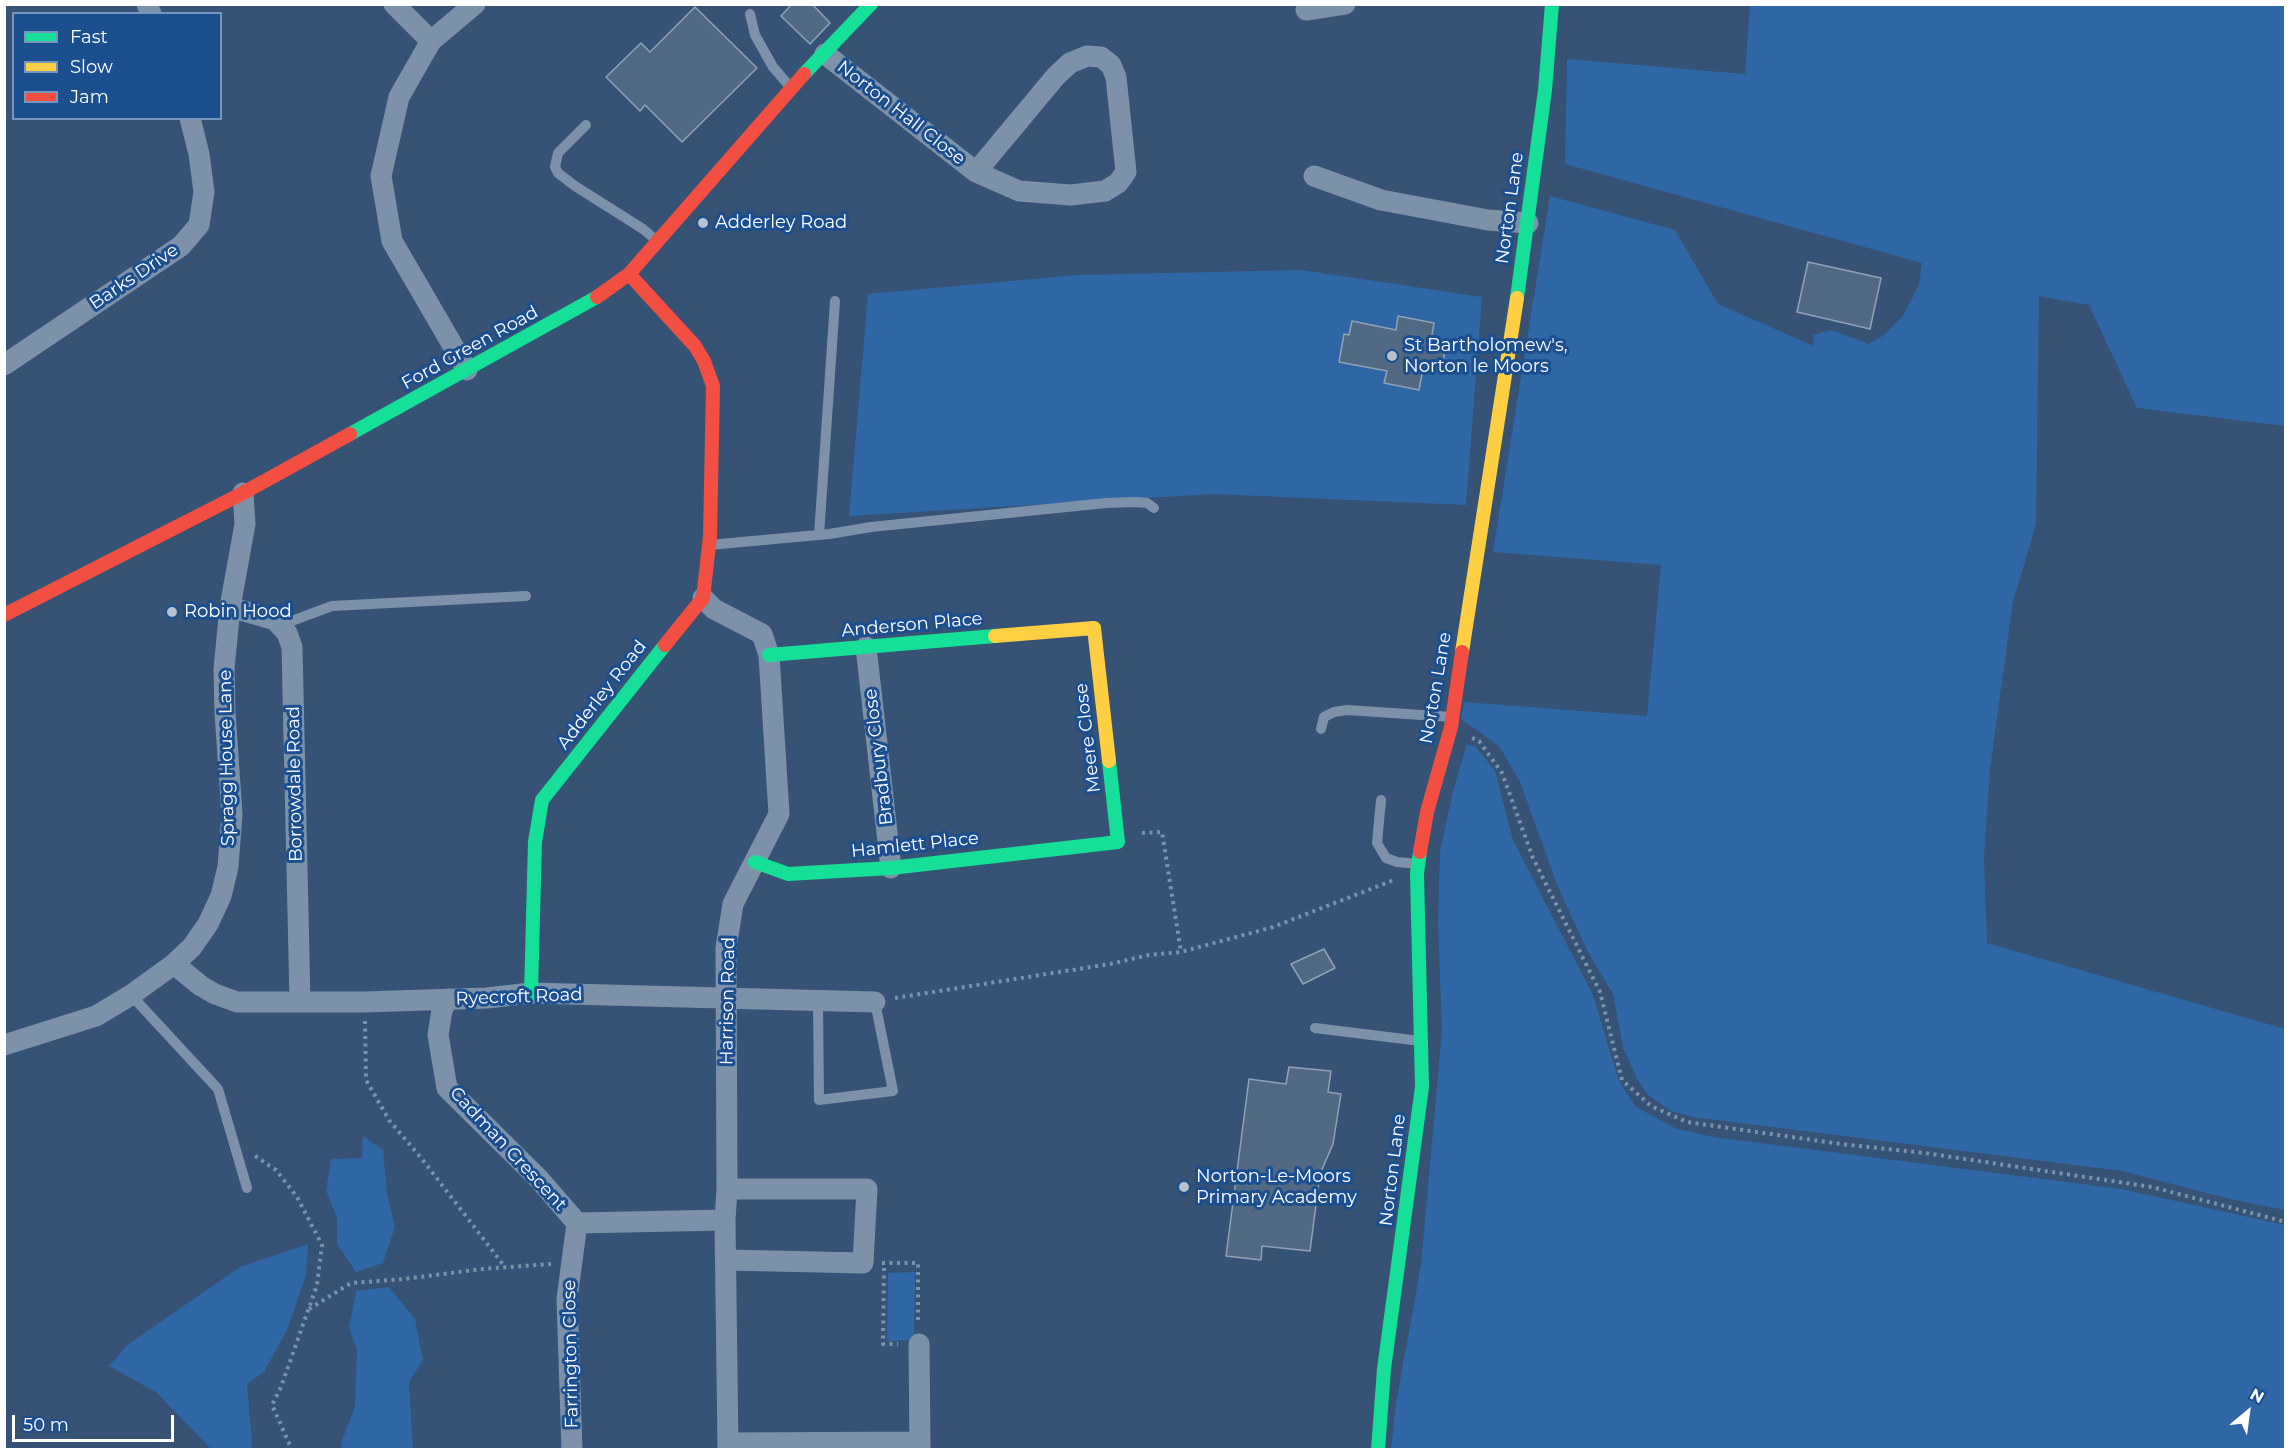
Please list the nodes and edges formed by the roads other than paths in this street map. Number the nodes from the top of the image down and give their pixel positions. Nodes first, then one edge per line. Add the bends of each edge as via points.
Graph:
1 (394, 4) edge
2 (475, 4) edge
3 (871, 4) edge
4 (1345, 4) edge
5 (1552, 4) edge
6 (1306, 10) dead end
7 (750, 14) dead end
8 (431, 41) junction
9 (825, 54) junction
10 (791, 88) junction
11 (190, 120) edge
12 (586, 125) dead end
13 (976, 172) junction
14 (1314, 176) dead end
15 (1528, 223) junction
16 (658, 242) junction
17 (629, 274) junction
18 (835, 301) dead end
19 (4, 364) edge
20 (467, 370) junction
21 (243, 493) junction
22 (1154, 508) dead end
23 (819, 535) junction
24 (709, 545) junction
25 (526, 596) dead end
26 (703, 598) junction
27 (230, 607) junction
28 (4, 615) edge
29 (281, 625) junction
30 (1059, 631) joint
31 (866, 647) junction
32 (769, 655) junction
33 (1451, 722) junction
34 (1321, 729) dead end
35 (1380, 800) dead end
36 (1080, 845) joint
37 (755, 862) junction
38 (891, 867) junction
39 (1418, 868) junction
40 (174, 964) junction
41 (531, 993) junction
42 (131, 995) junction
43 (448, 999) junction
44 (726, 999) junction
45 (300, 1001) junction
46 (818, 1002) junction
47 (875, 1002) joint
48 (1315, 1028) dead end
49 (1420, 1041) junction
50 (4, 1045) edge
51 (247, 1188) dead end
52 (727, 1188) junction
53 (725, 1220) junction
54 (577, 1223) junction
55 (726, 1260) junction
56 (919, 1344) road end
57 (728, 1446) edge
58 (920, 1446) edge
59 (572, 1449) edge
60 (1378, 1449) edge

1 - 8 street
2 - 8 street
3 - 9 street, Ford Green Road
4 - 6 street
5 - 15 street, Norton Lane
7 - 10 lane via 755,35 773,67
8 - 20 street via 399,97 381,176 392,241
9 - 10 street, Ford Green Road
9 - 13 street, Norton Hall Close
10 - 16 street, Ford Green Road
11 - 19 street, Barks Drive via 204,192 199,225 181,246
12 - 16 lane via 558,153 558,173
13 - 13 street, Norton Hall Close via 1070,63 1087,56 1101,57 1111,65 1116,77 1126,172 1118,183 1105,191 1071,195 1019,191
14 - 15 street via 1381,200 1488,220
15 - 33 street, Norton Lane
16 - 17 street, Ford Green Road
17 - 20 street, Ford Green Road via 587,304
17 - 24 street via 695,346 713,386
18 - 23 lane
20 - 21 street, Ford Green Road
21 - 27 street, Spragg House Lane via 245,524
21 - 28 street, Ford Green Road
22 - 23 lane via 1147,503 1106,503
23 - 24 lane
24 - 26 street
25 - 29 lane via 332,606
26 - 32 street, Harrison Road via 714,609 762,634
26 - 41 street, Adderley Road via 542,800 535,842
27 - 29 street via 262,615
27 - 40 street, Spragg House Lane via 224,669 232,814 228,867 208,924
29 - 45 street, Borrowdale Road via 292,647
30 - 31 street, Anderson Place
30 - 36 street, Meere Close via 1094,628 1118,842
31 - 32 street, Anderson Place
31 - 38 street, Bradbury Close
32 - 37 street, Harrison Road via 779,814
33 - 34 lane via 1347,710 1324,717
33 - 39 street, Norton Lane via 1426,812
35 - 39 lane via 1377,843 1386,858
36 - 38 street, Hamlett Place
37 - 38 street, Hamlett Place via 788,874
37 - 44 street, Harrison Road via 733,904 726,948
39 - 49 street, Norton Lane
40 - 42 street, Spragg House Lane
40 - 45 street, Ryecroft Road via 201,986 237,1002
41 - 43 street, Ryecroft Road
41 - 44 street, Ryecroft Road
42 - 50 street, Spragg House Lane via 96,1016
42 - 51 lane via 218,1089
43 - 45 street, Ryecroft Road
43 - 54 street, Cadman Crescent via 438,1035 447,1088 538,1178
44 - 46 street, Ryecroft Road
44 - 52 street, Harrison Road
46 - 47 street, Ryecroft Road
46 - 47 lane via 819,1100 893,1091
48 - 49 lane
49 - 60 street, Norton Lane via 1422,1087 1384,1369
52 - 53 street, Harrison Road
52 - 55 street via 867,1189 863,1263
53 - 54 street, Cadman Crescent
53 - 55 street, Harrison Road
54 - 59 street, Farrington Close via 567,1299
55 - 57 street, Harrison Road
56 - 58 street
57 - 58 street

